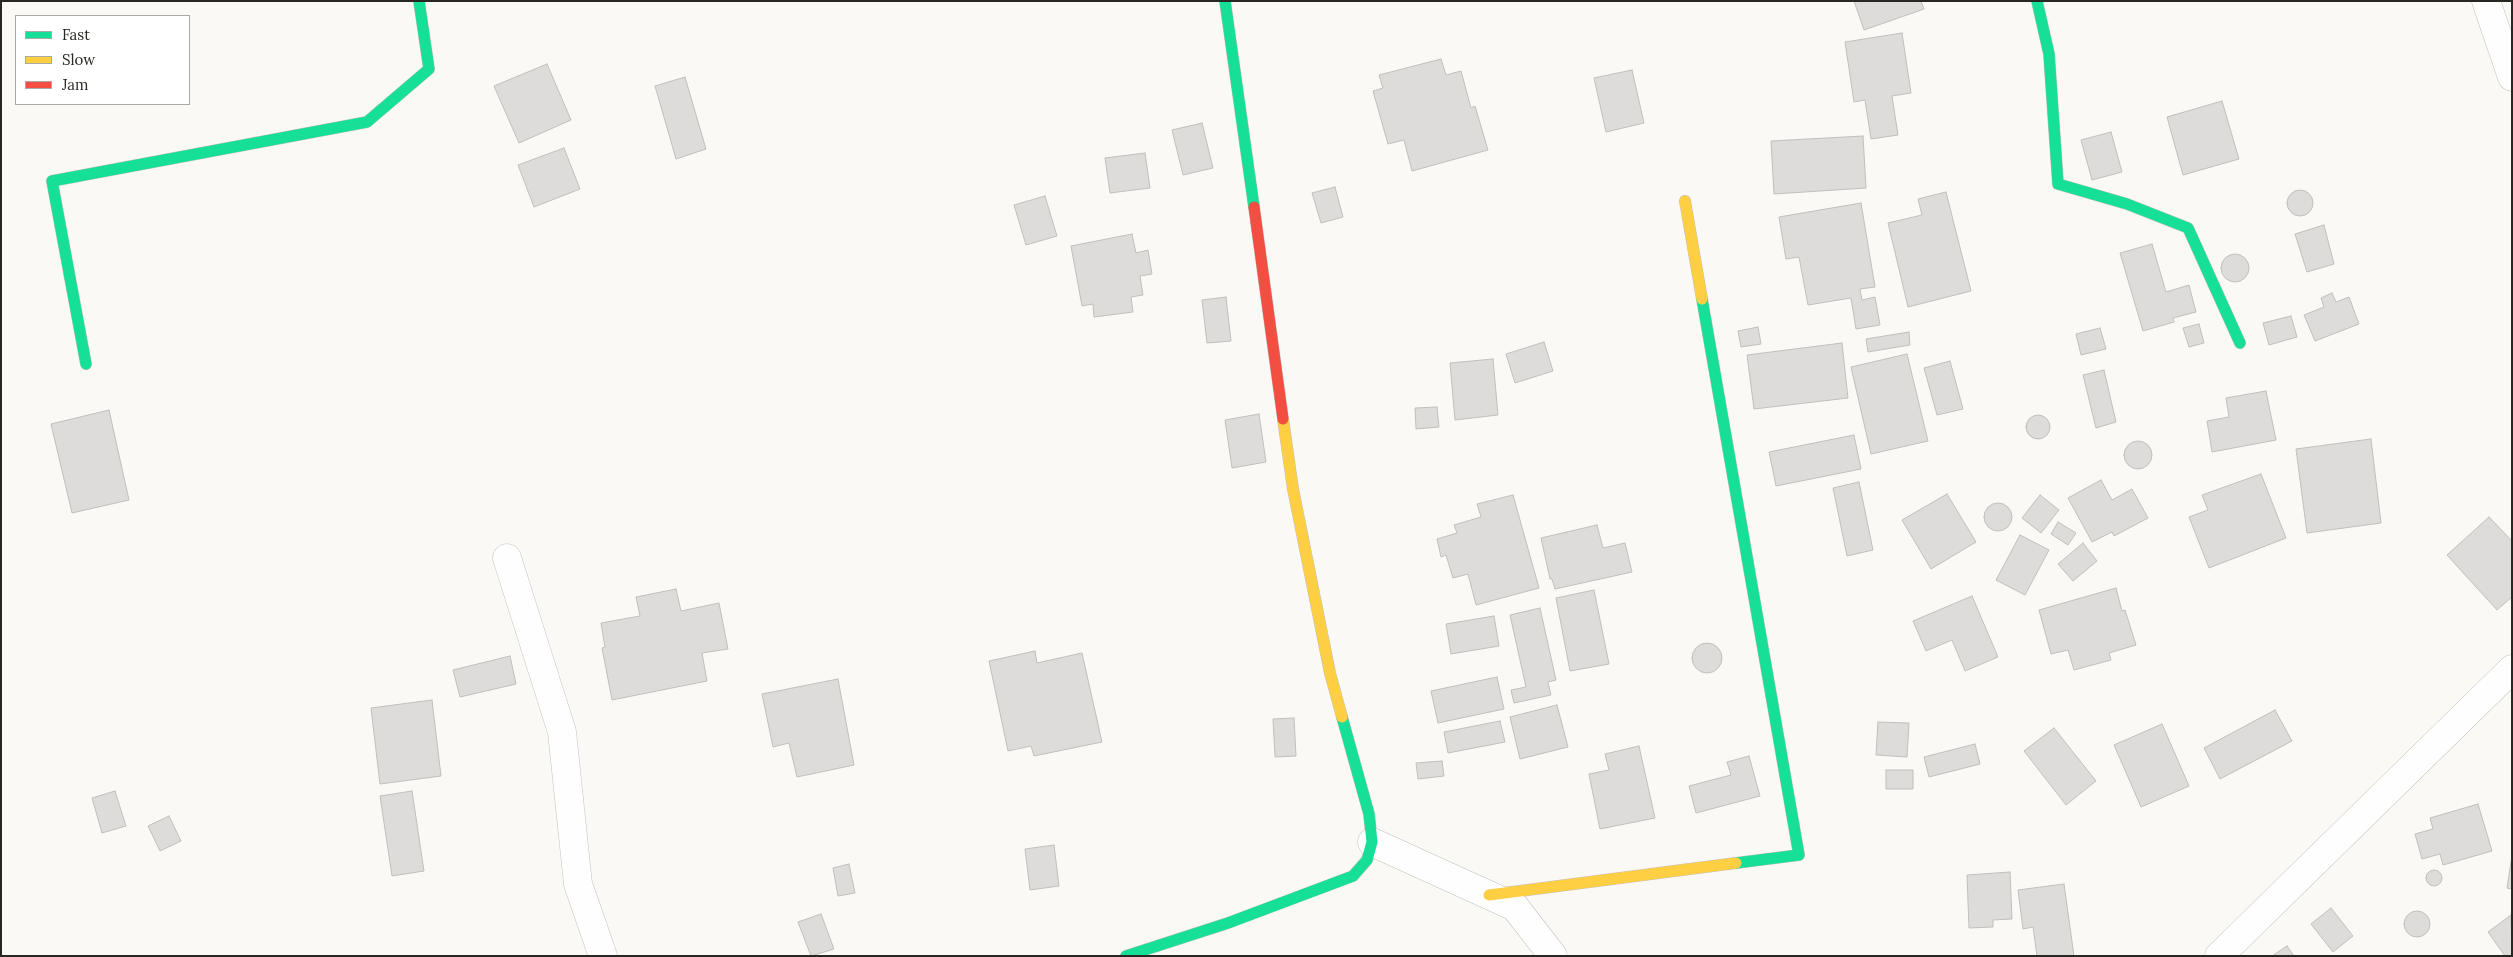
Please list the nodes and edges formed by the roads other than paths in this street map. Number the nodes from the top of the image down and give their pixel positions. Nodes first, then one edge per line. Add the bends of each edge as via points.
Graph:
1 (419, 1) edge
2 (1225, 1) edge
3 (2037, 1) edge
4 (2486, 1) edge
5 (2512, 77) edge
6 (1685, 201) dead end
7 (2240, 343) dead end
8 (86, 364) dead end
9 (507, 558) dead end
10 (2512, 670) edge
11 (1372, 842) junction
12 (1489, 895) junction
13 (603, 956) edge
14 (1126, 956) edge
15 (1553, 956) edge
16 (2219, 956) edge

1 - 8 street via 429,69 367,122 52,181
2 - 11 street via 1293,489 1330,672 1369,814
3 - 7 street via 2049,54 2058,184 2127,204 2188,228
4 - 5 street
6 - 12 street via 1798,856
9 - 13 street via 562,732 578,884
10 - 16 street
11 - 12 street
11 - 14 street via 1368,860 1353,876 1228,923
12 - 15 street via 1516,906

